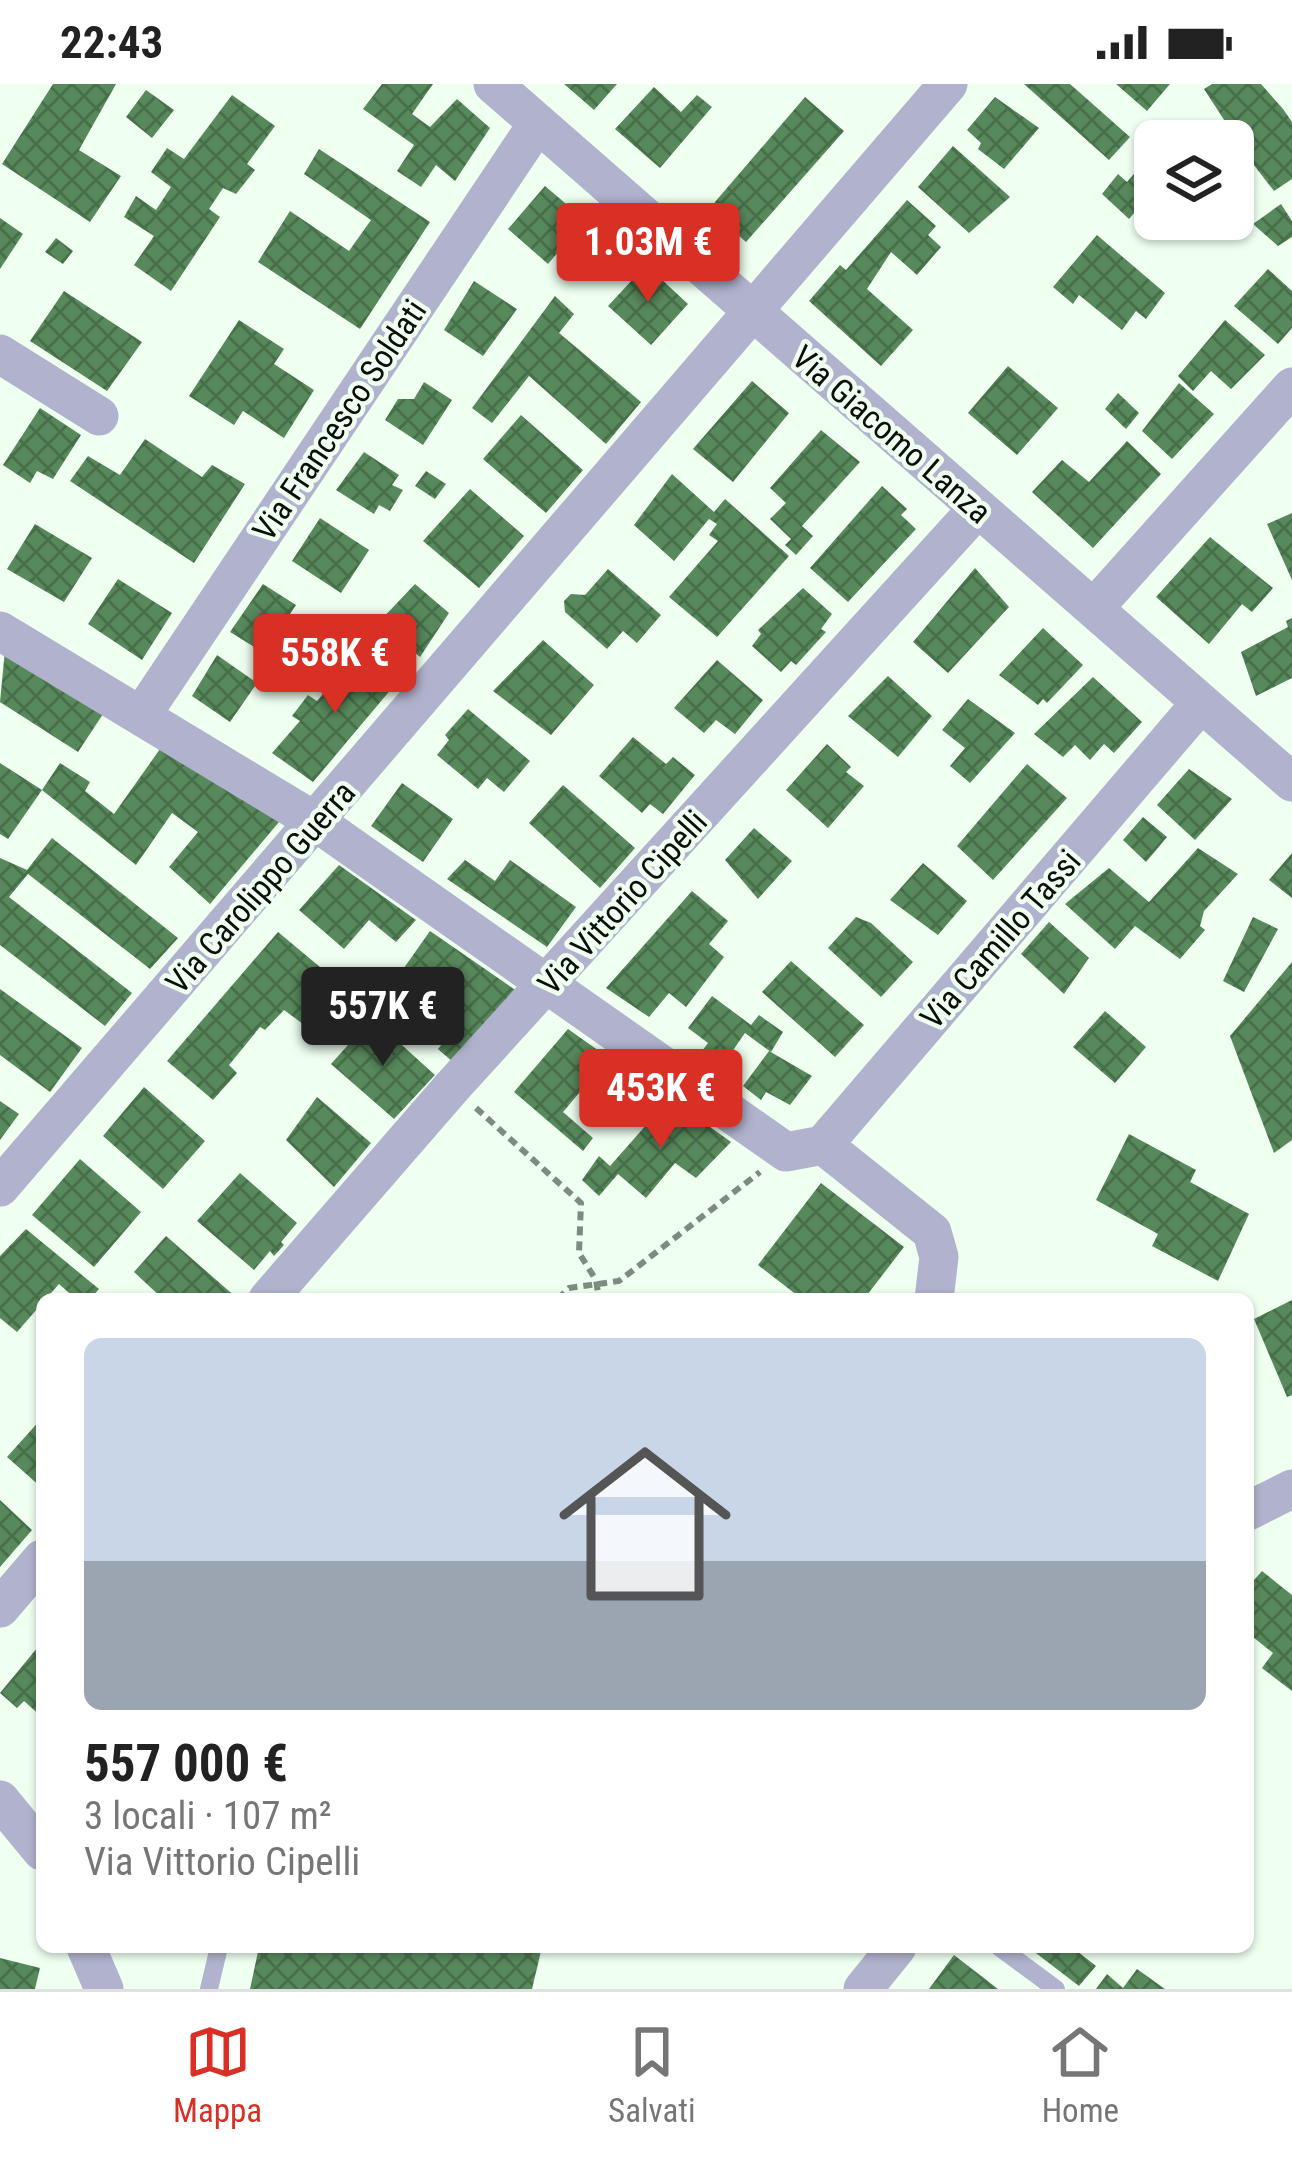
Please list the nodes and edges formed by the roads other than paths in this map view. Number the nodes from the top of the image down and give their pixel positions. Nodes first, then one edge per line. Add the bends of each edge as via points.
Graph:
1 (494, 84) edge
2 (948, 84) edge
3 (538, 123) junction
4 (752, 313) junction
5 (0, 354) edge
6 (1292, 387) edge
7 (99, 416) dead end
8 (978, 508) junction
9 (1094, 608) junction
10 (0, 631) edge
11 (1200, 704) junction
12 (141, 716) junction
13 (1292, 782) edge
14 (316, 822) junction
15 (544, 987) junction
16 (805, 1148) junction
17 (0, 1187) edge
18 (273, 1293) edge
19 (935, 1293) edge
20 (1292, 1490) edge
21 (1254, 1508) edge
22 (36, 1566) edge
23 (0, 1608) edge
24 (0, 1800) edge
25 (36, 1844) edge
26 (89, 1953) edge
27 (218, 1953) edge
28 (892, 1953) edge
29 (1007, 1953) edge
30 (104, 1989) edge
31 (209, 1989) edge
32 (862, 1989) edge
33 (1056, 1989) edge

1 - 3 street, Via Giacomo Lanza
2 - 4 street, Via Carolippo Guerra
3 - 4 street, Via Giacomo Lanza
3 - 12 street, Via Francesco Soldati
4 - 8 street, Via Giacomo Lanza
4 - 14 street, Via Carolippo Guerra
5 - 7 street
6 - 9 street
8 - 9 street, Via Giacomo Lanza
8 - 15 street, Via Vittorio Cipelli
9 - 11 street, Via Giacomo Lanza
10 - 12 street
11 - 13 street, Via Giacomo Lanza
11 - 16 street, Via Camillo Tassi
12 - 14 street
14 - 15 street
14 - 17 street, Via Carolippo Guerra
15 - 16 street
15 - 18 street, Via Vittorio Cipelli
16 - 19 street via 932,1232
20 - 21 street
22 - 23 street
24 - 25 street
26 - 30 street
27 - 31 lane
28 - 32 street
29 - 33 lane

